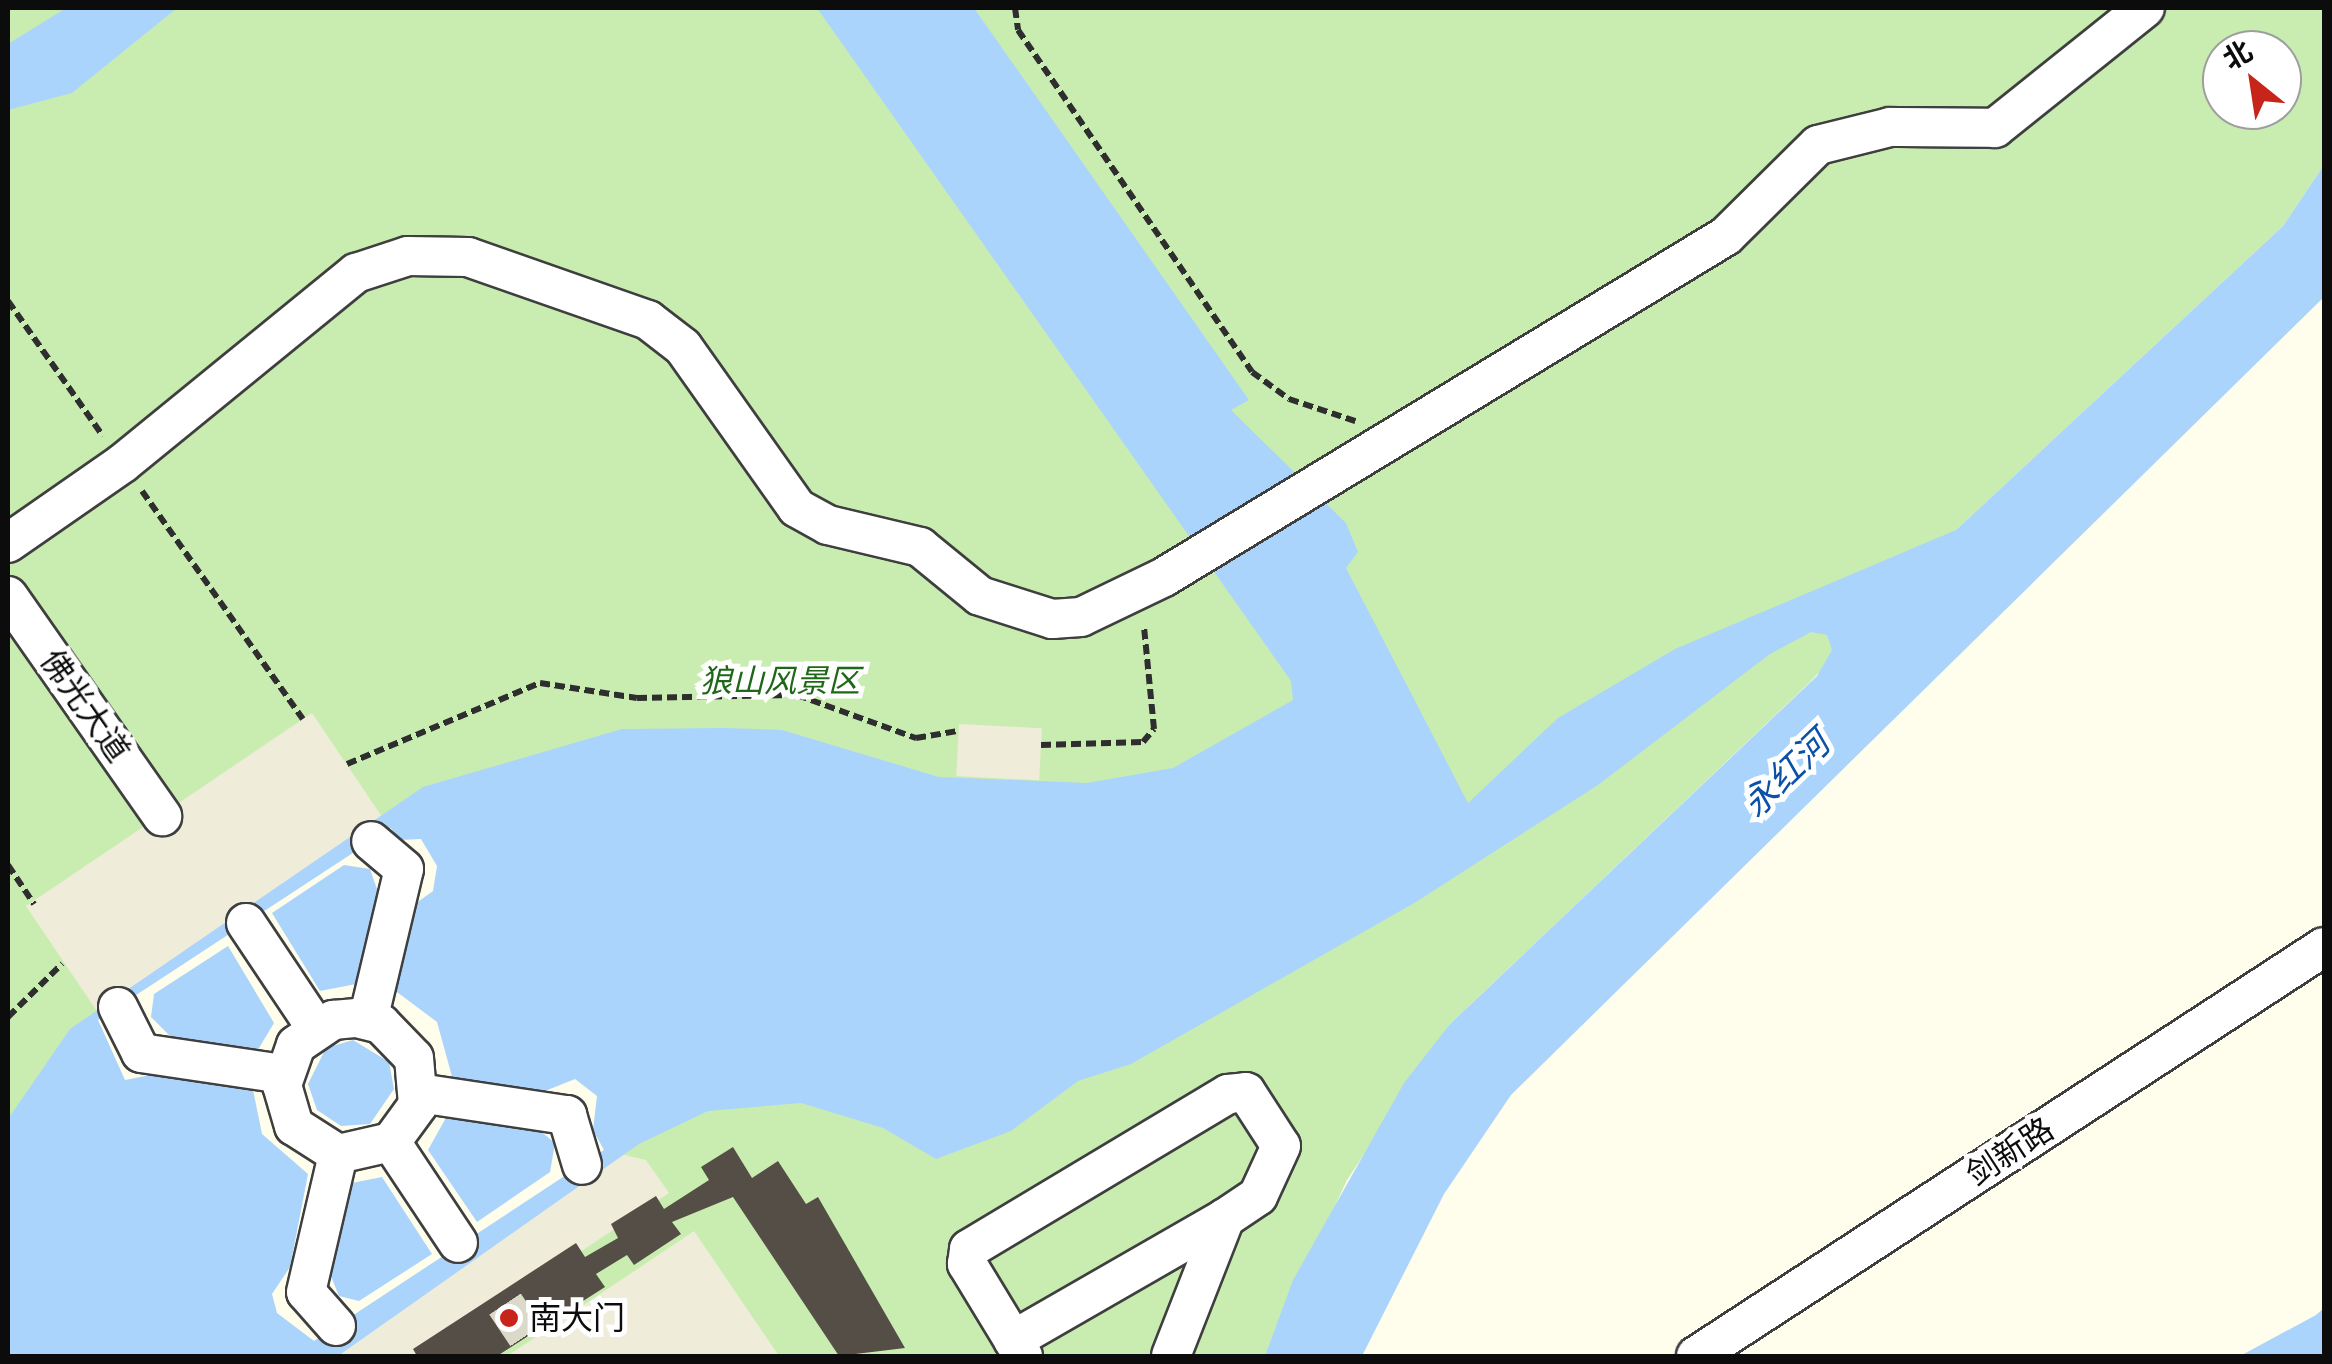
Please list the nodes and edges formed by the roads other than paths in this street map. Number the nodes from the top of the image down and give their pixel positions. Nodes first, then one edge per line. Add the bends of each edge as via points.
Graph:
1 (2145, 8) edge
2 (8, 543) edge
3 (8, 596) edge
4 (162, 816) dead end
5 (371, 841) dead end
6 (246, 923) dead end
7 (2324, 947) edge
8 (118, 1007) dead end
9 (368, 1020) junction
10 (316, 1028) junction
11 (284, 1074) junction
12 (419, 1093) junction
13 (391, 1142) junction
14 (338, 1154) junction
15 (582, 1164) dead end
16 (1224, 1218) junction
17 (458, 1244) dead end
18 (336, 1326) dead end
19 (1018, 1348) edge
20 (1171, 1356) edge
21 (1696, 1356) edge

1 - 2 street via 1994,128 1890,127 1818,145 1726,236 1338,464 1106,610 1052,619 980,596 896,536 828,525 796,508 683,347 648,320 468,258 408,256 356,273 123,464
3 - 4 street, 佛光大道
5 - 9 street via 404,869
6 - 10 street
7 - 21 street, 剑新路
8 - 11 street via 140,1053
9 - 10 street
9 - 12 street via 414,1058
10 - 11 street
11 - 14 street via 294,1126
12 - 13 street
12 - 15 street via 567,1115
13 - 14 street
13 - 17 street
14 - 18 street via 306,1292
16 - 19 street
16 - 19 street via 1258,1196 1282,1146 1246,1092 1228,1094 969,1249 967,1264
16 - 20 street

